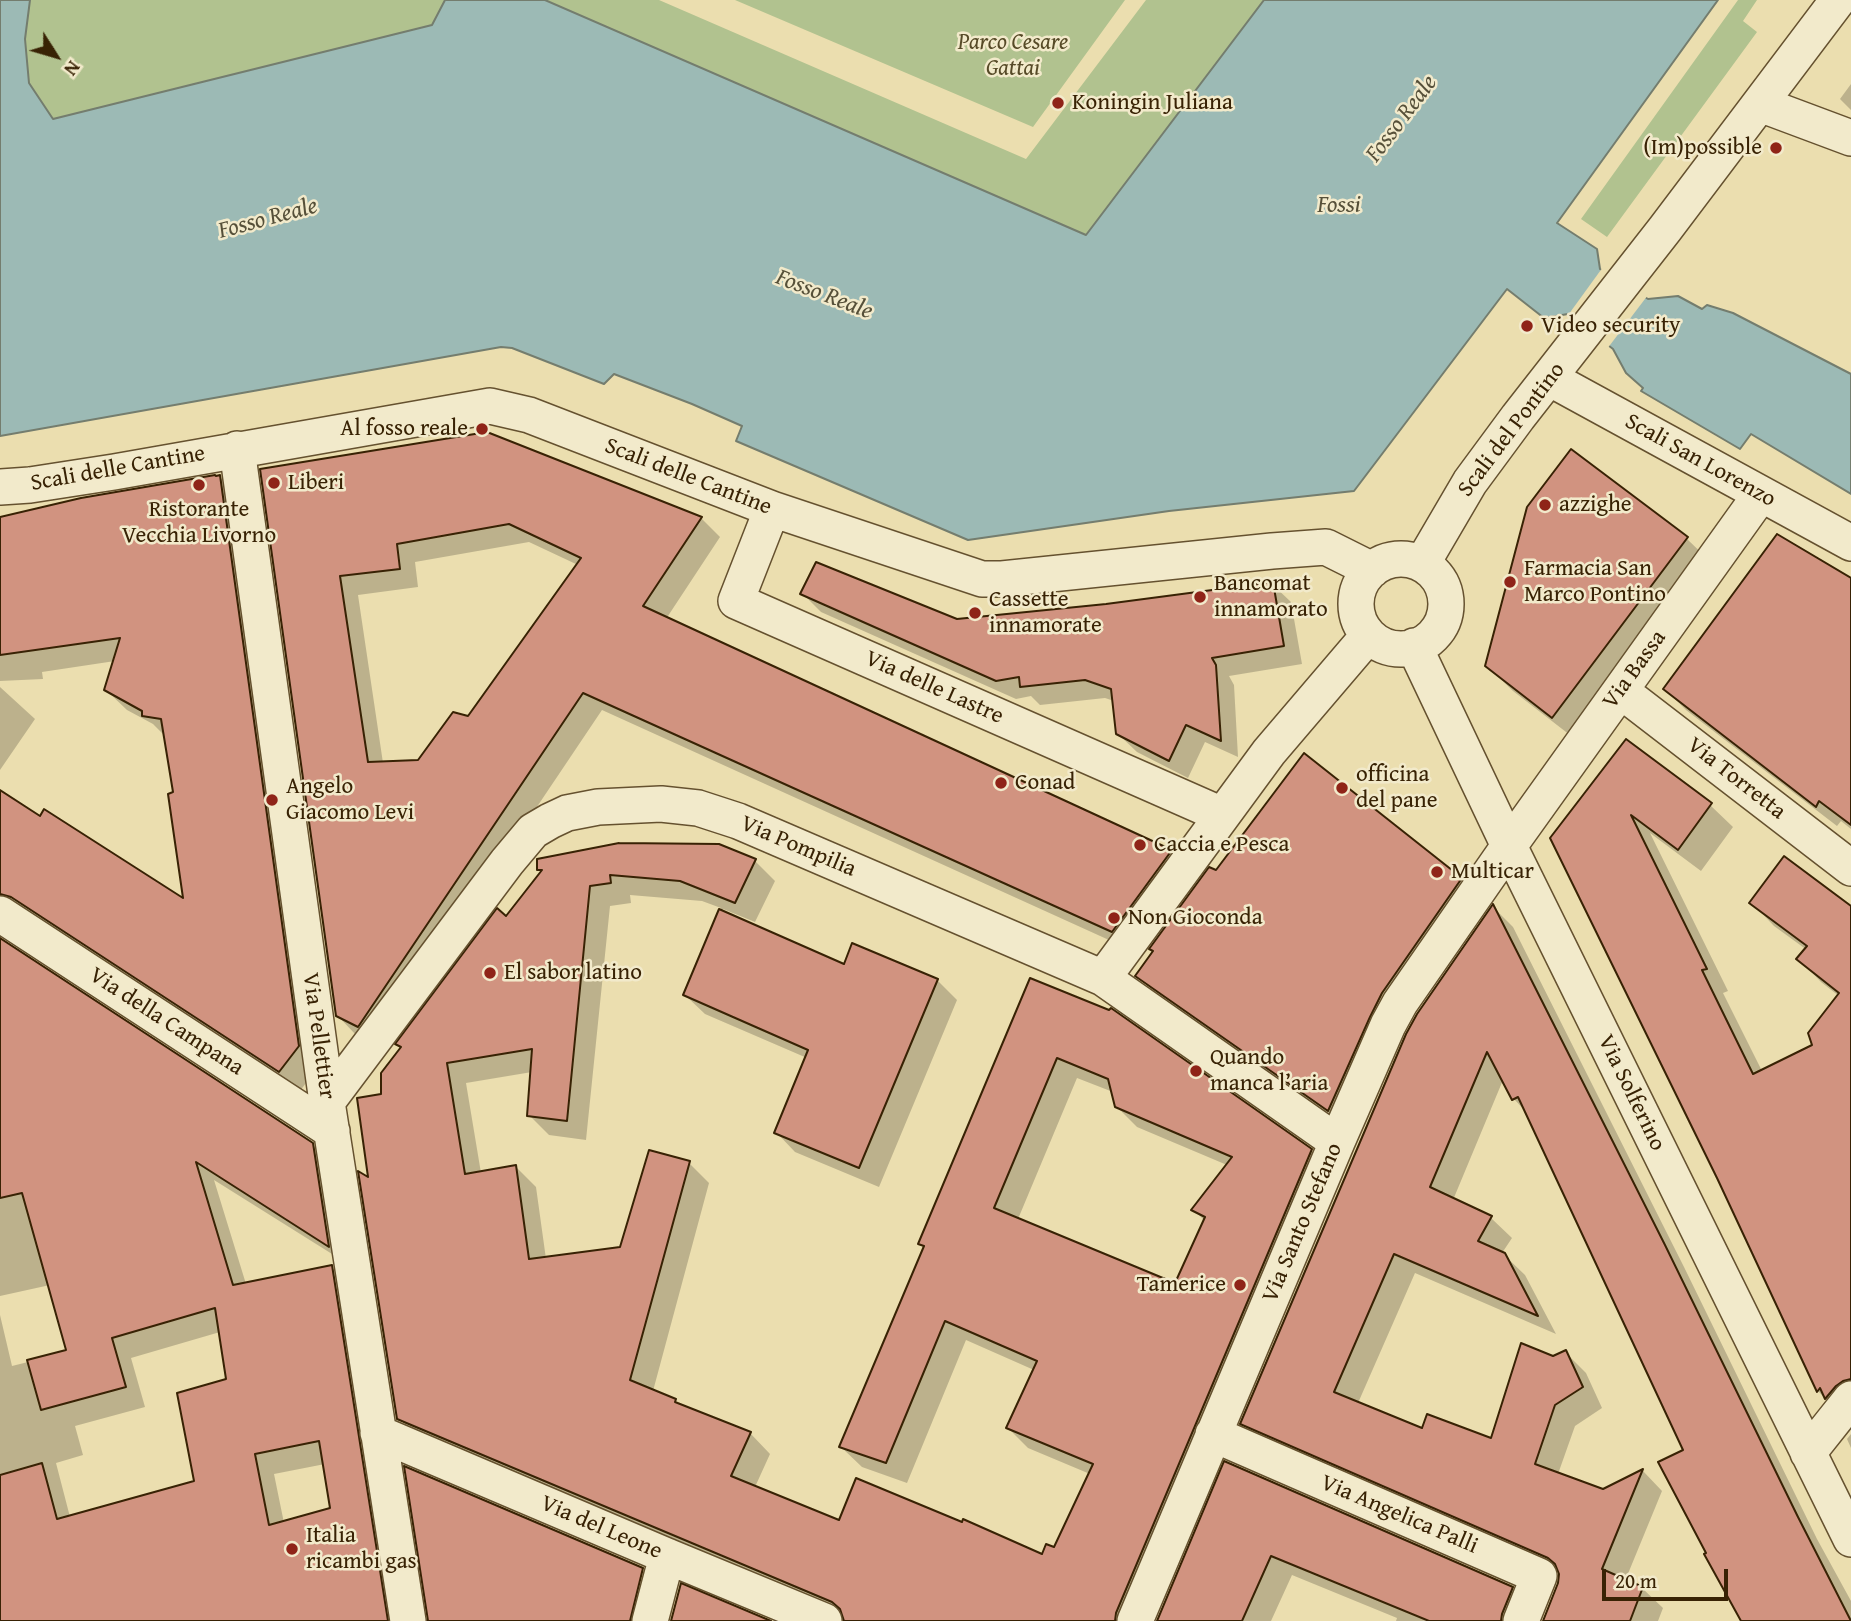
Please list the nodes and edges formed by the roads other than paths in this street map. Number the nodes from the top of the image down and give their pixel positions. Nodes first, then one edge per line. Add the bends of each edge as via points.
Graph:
1 (1838, 0) edge
2 (1760, 104) junction
3 (1851, 138) edge
4 (1549, 378) junction
5 (237, 449) junction
6 (0, 487) edge
7 (1761, 494) junction
8 (772, 509) junction
9 (1851, 543) edge
10 (1422, 564) junction
11 (1372, 570) junction
12 (1368, 636) junction
13 (1414, 646) junction
14 (1621, 691) junction
15 (1223, 815) junction
16 (1509, 846) junction
17 (1851, 868) edge
18 (0, 914) edge
19 (1103, 978) junction
20 (330, 1117) junction
21 (1337, 1142) junction
22 (1851, 1399) edge
23 (378, 1433) junction
24 (1213, 1434) junction
25 (1808, 1453) junction
26 (1851, 1539) edge
27 (667, 1556) junction
28 (408, 1621) edge
29 (650, 1621) edge
30 (824, 1621) edge
31 (1135, 1621) edge
32 (1521, 1621) edge

1 - 2 street, Scali del Pontino
2 - 3 street
2 - 4 street, Scali del Pontino
4 - 7 street, Scali San Lorenzo
4 - 10 street, Scali del Pontino via 1470,482
5 - 6 street, Scali delle Cantine
5 - 8 street, Scali delle Cantine via 490,406 529,415
5 - 20 street, Via Pellettier
7 - 9 street, Scali San Lorenzo
7 - 14 street, Via Bassa
8 - 11 street, Scali delle Cantine via 982,579 1326,547
8 - 15 street, Via delle Lastre via 736,601
10 - 11 street via 1395,559
10 - 13 street via 1442,584 1446,607 1438,628
11 - 12 street via 1358,589 1355,612
12 - 13 street via 1391,647
12 - 15 street via 1269,752
13 - 16 street, Via Solferino
14 - 16 street, Via Bassa
14 - 17 street, Via Torretta
15 - 19 street
16 - 21 street, Via Santo Stefano via 1400,1003
16 - 25 street, Via Solferino
18 - 20 street, Via della Campana
19 - 20 street, Via Pompilia via 737,821 698,808 661,804 598,807 550,821 521,844
19 - 21 street, Via Pompilia
20 - 23 street, Via Pellettier
21 - 24 street, Via Santo Stefano
22 - 25 street
23 - 27 street, Via del Leone
23 - 28 street, Via Pellettier
24 - 31 street, Via Santo Stefano
24 - 32 street, Via Angelica Palli via 1539,1576
25 - 26 street, Via Solferino
27 - 29 street
27 - 30 street, Via del Leone

